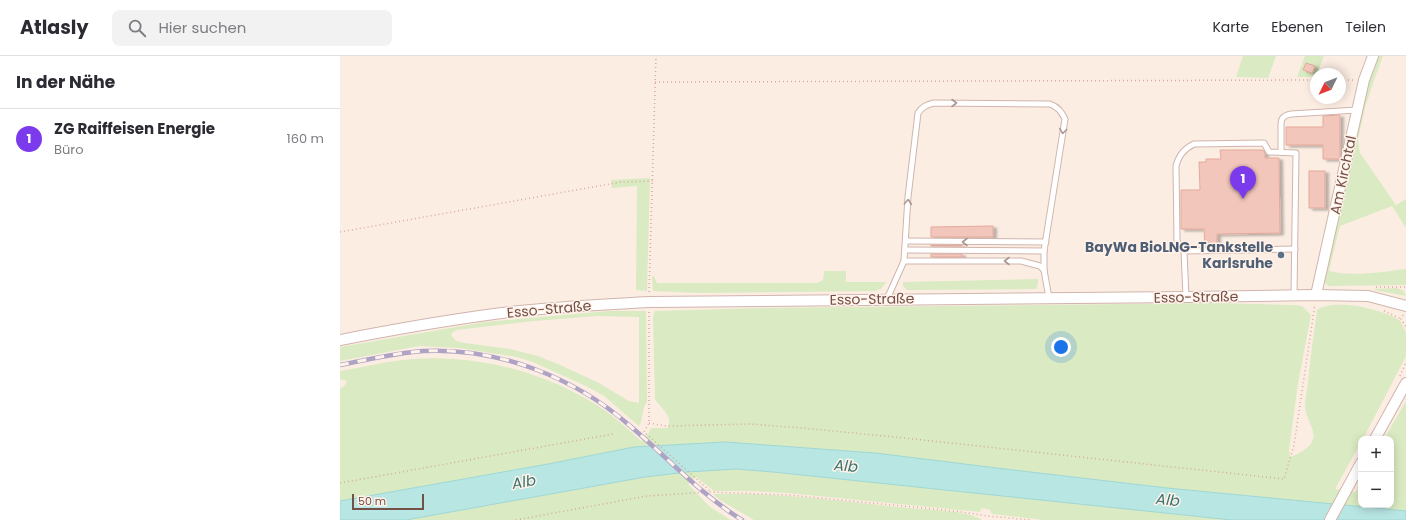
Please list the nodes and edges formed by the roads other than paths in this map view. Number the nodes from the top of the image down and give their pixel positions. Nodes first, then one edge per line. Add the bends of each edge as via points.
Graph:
1 (1374, 56) edge
2 (1357, 110) junction
3 (1281, 152) junction
4 (906, 241) junction
5 (1046, 242) junction
6 (1295, 249) junction
7 (906, 250) junction
8 (1044, 251) junction
9 (1184, 251) junction
10 (904, 261) junction
11 (1044, 270) junction
12 (1294, 295) junction
13 (1316, 295) junction
14 (1186, 297) junction
15 (1049, 298) junction
16 (887, 299) junction
17 (1405, 309) edge
18 (340, 340) edge
19 (1406, 383) edge
20 (1377, 436) edge
21 (1358, 468) edge
22 (1330, 520) edge

1 - 2 street, Am Kirchtal via 1364,80
2 - 3 lane via 1284,116 1281,120
2 - 13 street, Am Kirchtal
3 - 6 lane via 1296,153
3 - 9 lane via 1269,152 1264,143 1194,144 1178,156 1177,241
5 -> 4 lane
4 -> 5 lane via 908,197 918,113 927,104 934,103 1050,104 1061,111 1065,119
4 - 7 lane
5 - 8 lane
6 - 9 lane
6 - 12 lane
7 - 8 lane
7 - 10 lane
8 - 11 lane
9 - 14 lane
11 -> 10 lane via 1040,266 1020,261
10 - 16 lane
11 - 15 lane
12 - 13 street, Esso-Straße
12 - 14 street, Esso-Straße
13 - 17 street, Esso-Straße via 1368,296
14 - 15 street, Esso-Straße
15 - 16 street, Esso-Straße
16 - 18 street, Esso-Straße via 649,302 570,306 442,321
19 - 20 street
21 - 22 street

